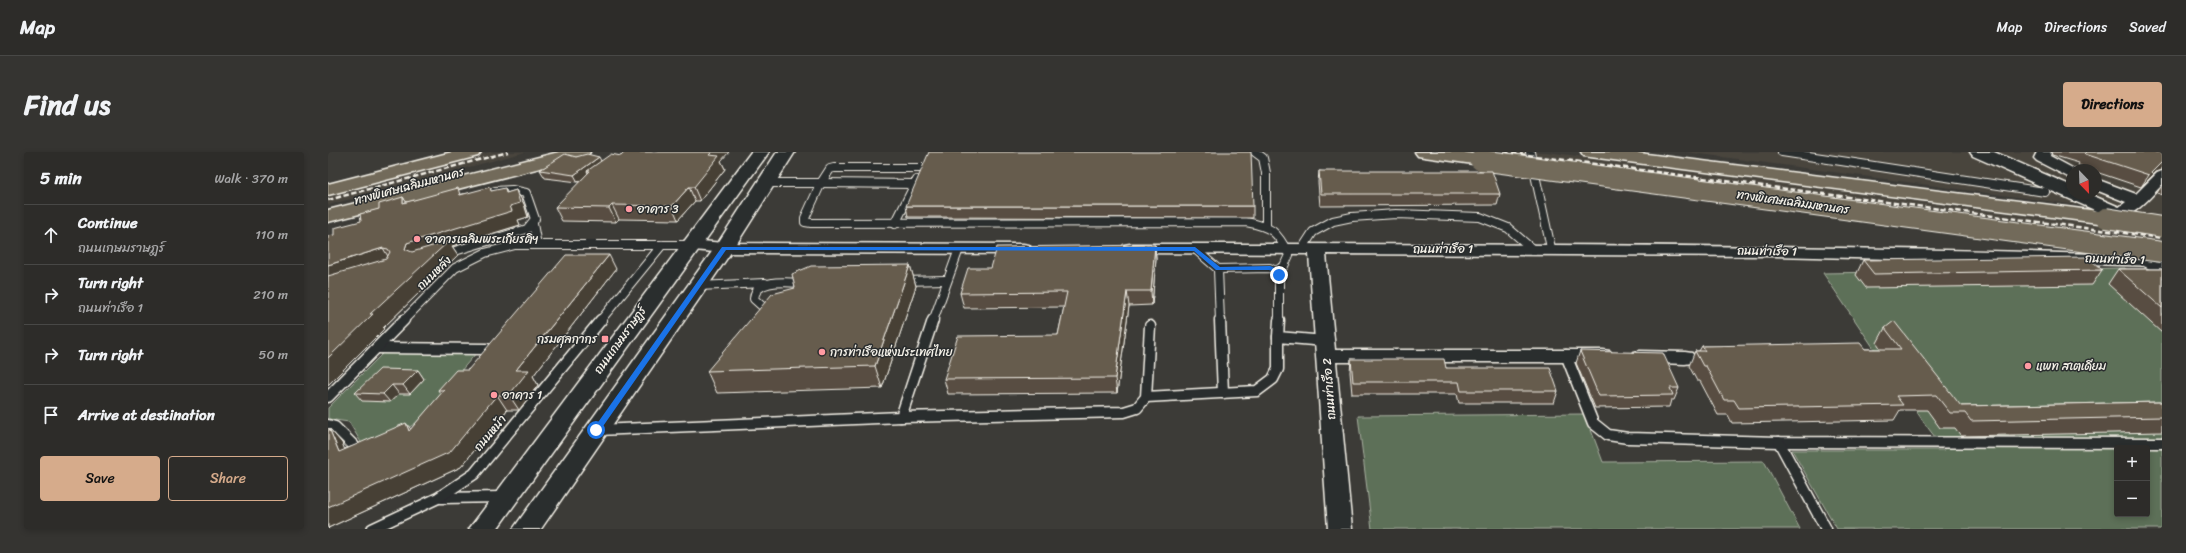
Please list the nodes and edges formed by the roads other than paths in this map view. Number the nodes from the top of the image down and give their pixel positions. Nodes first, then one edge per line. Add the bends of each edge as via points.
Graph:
1 (427, 152) edge
2 (472, 152) edge
3 (536, 152) edge
4 (581, 152) edge
5 (760, 152) edge
6 (786, 152) edge
7 (1254, 152) edge
8 (1424, 152) edge
9 (1530, 152) edge
10 (1782, 152) edge
11 (1979, 152) edge
12 (2044, 152) edge
13 (1597, 153) edge
14 (928, 159) edge
15 (923, 168) junction
16 (2066, 171) edge
17 (2162, 176) edge
18 (328, 178) edge
19 (766, 183) junction
20 (822, 183) junction
21 (915, 184) junction
22 (2102, 186) edge
23 (328, 190) edge
24 (485, 191) edge
25 (2066, 191) edge
26 (2045, 192) dead end
27 (2086, 200) edge
28 (2138, 201) junction
29 (333, 212) edge
30 (2118, 214) junction
31 (533, 224) junction
32 (895, 224) junction
33 (1266, 226) junction
34 (2162, 226) edge
35 (2162, 233) edge
36 (537, 244) junction
37 (578, 245) junction
38 (662, 245) junction
39 (690, 245) junction
40 (724, 248) junction
41 (1530, 248) junction
42 (1551, 248) junction
43 (462, 249) junction
44 (959, 249) junction
45 (1037, 249) edge
46 (1116, 249) edge
47 (1195, 249) junction
48 (1301, 249) junction
49 (2162, 252) edge
50 (434, 257) edge
51 (568, 257) edge
52 (2141, 260) junction
53 (2162, 261) edge
54 (464, 262) junction
55 (1218, 269) junction
56 (1276, 271) junction
57 (2162, 271) edge
58 (946, 280) junction
59 (890, 281) edge
60 (818, 282) edge
61 (772, 283) junction
62 (698, 286) junction
63 (772, 310) edge
64 (1150, 326) dead end
65 (1278, 337) junction
66 (377, 348) junction
67 (1325, 349) junction
68 (1566, 355) junction
69 (1685, 358) dead end
70 (477, 360) edge
71 (1222, 393) junction
72 (328, 397) edge
73 (1146, 397) junction
74 (901, 417) junction
75 (328, 425) edge
76 (596, 430) junction
77 (1779, 442) junction
78 (2162, 443) edge
79 (375, 446) edge
80 (505, 497) junction
81 (439, 498) junction
82 (372, 529) edge
83 (482, 529) edge
84 (526, 529) edge
85 (1340, 529) edge
86 (1826, 529) edge

1 - 18 highway
2 - 23 highway, ทางพิเศษเฉลิมมหานคร
3 - 29 highway, ทางพิเศษเฉลิมมหานคร
4 - 29 highway
5 - 39 street, ถนนเกษมราษฎร์
6 - 19 street
7 - 33 lane via 1263,158 1266,173
8 - 49 highway, ทางพิเศษเฉลิมมหานคร, bridge
9 - 42 lane
10 - 26 lane
11 - 25 street
12 - 16 street via 2042,158
13 - 34 highway, ทางพิเศษเฉลิมมหานคร, bridge
14 - 15 lane
15 - 20 lane via 834,168 830,169
15 - 21 lane
17 - 28 street
19 - 20 lane
19 - 40 street
20 - 21 lane
20 - 32 lane via 805,222
21 - 32 lane
22 - 28 street
24 - 31 lane via 512,190 526,193 535,219
27 - 30 street
28 - 30 street
30 - 35 street
31 - 36 lane
31 - 43 lane via 517,233
32 - 33 lane via 1246,222
33 - 48 lane
36 - 37 lane, ถนนหลัง
36 - 54 lane, ถนนหลัง via 515,245
37 - 38 lane, ถนนหลัง
37 - 51 lane
38 - 39 lane, ถนนหลัง
38 - 81 lane, ถนนหน้า via 474,474
39 - 40 street
39 - 80 street, ถนนเกษมราษฎร์
40 - 44 street
40 - 62 street
41 - 42 street, ถนนท่าเรือ 1
41 - 48 street, ถนนท่าเรือ 1
41 - 48 lane via 1512,229 1480,217 1375,215 1339,219 1319,227 1309,236
42 - 52 street, ถนนท่าเรือ 1
43 - 50 lane
43 - 54 lane
44 - 45 street
44 - 58 lane
46 - 47 street, ถนนท่าเรือ 1
47 - 48 street, ถนนท่าเรือ 1
47 - 55 lane
48 - 56 lane via 1289,255 1284,266
48 - 67 street, ถนนท่าเรือ 2
52 - 53 street, ถนนท่าเรือ 1
52 - 57 lane
54 - 66 lane, ถนนหลัง via 455,268
55 - 56 lane via 1270,268
55 - 71 lane
56 - 65 lane via 1279,275
58 - 59 lane
58 - 74 lane
60 - 61 lane via 800,286
61 - 62 lane
61 - 63 lane via 757,289 753,296 764,308
62 - 76 street
64 - 73 lane
65 - 67 lane
65 - 71 lane via 1278,369 1273,379 1257,391
66 - 70 lane via 489,346
66 - 72 lane, ถนนหลัง
67 - 68 street
67 - 85 street, ถนนท่าเรือ 2
68 - 69 street
68 - 77 lane via 1593,423 1608,435 1628,438
71 - 73 lane
73 - 74 lane via 1143,404 1134,411 1114,414
74 - 76 lane
75 - 79 lane via 341,432 358,450
76 - 84 street
77 - 78 lane
77 - 86 lane
80 - 81 lane
80 - 83 street, ถนนเกษมราษฎร์
81 - 82 lane, ถนนหน้า

